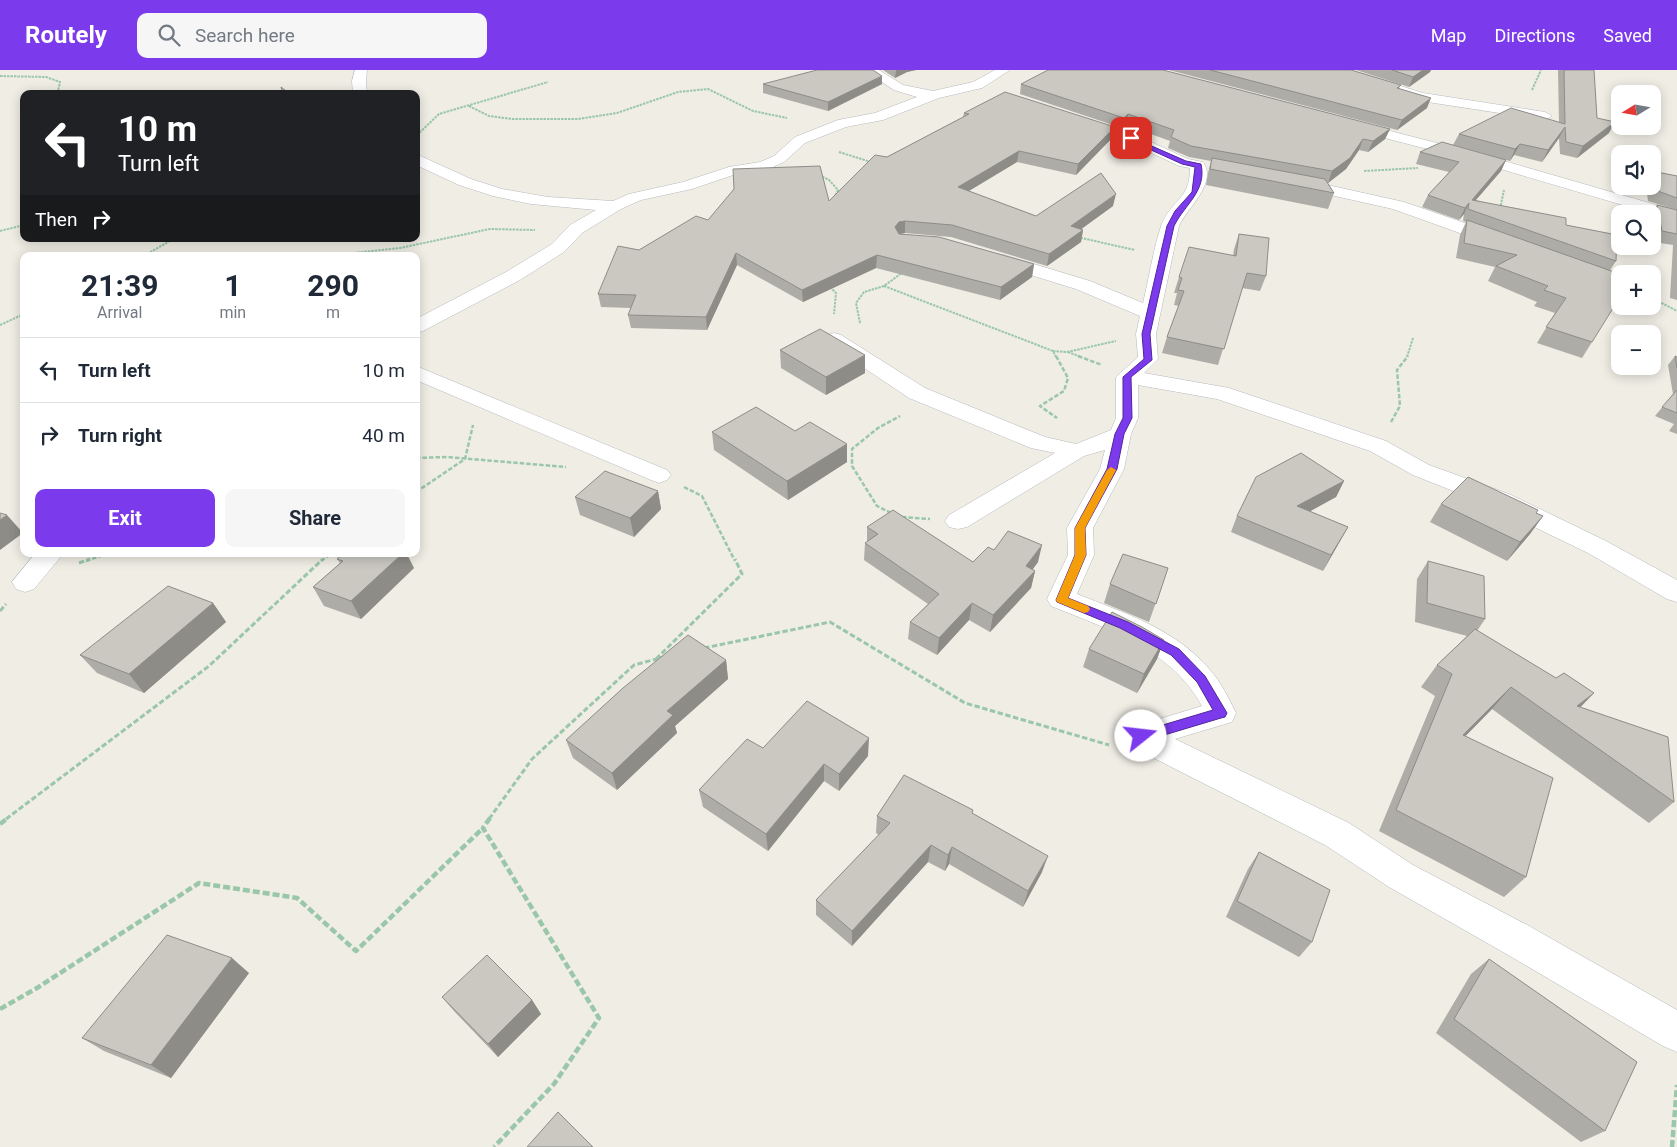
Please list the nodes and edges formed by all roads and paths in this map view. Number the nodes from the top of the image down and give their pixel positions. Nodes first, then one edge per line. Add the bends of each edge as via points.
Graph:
1 (361, 70) edge
2 (870, 70) edge
3 (1004, 70) edge
4 (1336, 70) edge
5 (0, 76) edge
6 (548, 82) dead end
7 (978, 85) junction
8 (58, 90) edge
9 (360, 90) edge
10 (991, 92) dead end
11 (935, 95) junction
12 (469, 106) junction
13 (1060, 114) edge
14 (1546, 116) edge
15 (1333, 120) edge
16 (843, 122) junction
17 (420, 131) edge
18 (800, 140) junction
19 (779, 159) junction
20 (420, 161) edge
21 (877, 163) edge
22 (1198, 166) junction
23 (1217, 169) edge
24 (1540, 176) junction
25 (1283, 180) edge
26 (834, 198) edge
27 (615, 206) junction
28 (1677, 216) edge
29 (20, 226) edge
30 (576, 229) junction
31 (0, 230) edge
32 (1073, 236) edge
33 (1495, 239) junction
34 (168, 242) edge
35 (1513, 246) edge
36 (151, 252) edge
37 (363, 252) edge
38 (981, 254) edge
39 (1165, 256) junction
40 (906, 270) edge
41 (884, 286) junction
42 (829, 287) edge
43 (1661, 302) edge
44 (1677, 310) edge
45 (1150, 313) junction
46 (20, 316) edge
47 (0, 325) edge
48 (420, 325) edge
49 (1146, 334) junction
50 (832, 338) joint
51 (1414, 338) dead end
52 (1053, 351) junction
53 (1068, 352) junction
54 (861, 356) junction
55 (420, 374) edge
56 (1127, 377) junction
57 (918, 393) junction
58 (478, 398) junction
59 (1098, 443) junction
60 (1378, 446) junction
61 (420, 458) edge
62 (465, 459) junction
63 (572, 468) dead end
64 (659, 475) joint
65 (420, 489) edge
66 (892, 514) edge
67 (900, 517) edge
68 (958, 521) joint
69 (47, 557) edge
70 (326, 557) edge
71 (25, 582) dead end
72 (1677, 592) edge
73 (702, 648) edge
74 (674, 655) edge
75 (655, 660) junction
76 (1141, 736) junction
77 (0, 824) edge
78 (483, 828) junction
79 (0, 1009) edge
80 (1677, 1032) edge
81 (1677, 1085) edge
82 (494, 1147) edge
83 (1672, 1147) edge

1 - 9 street
2 - 11 street via 896,88
3 - 7 street
4 - 14 street via 1413,95
5 - 8 path via 46,77 60,82
6 - 12 path
7 - 10 street
7 - 11 street
11 - 16 street via 878,117
12 - 16 path via 489,116 512,119 578,119 616,113 678,92 708,90 753,111 801,121
12 - 17 path via 439,114
13 - 22 street via 1131,138 1184,163
15 - 24 street
16 - 18 street
18 - 19 street
18 - 21 path
19 - 26 path via 830,180 838,190
19 - 27 street via 764,166 734,170 686,186 635,197
20 - 27 street via 483,189 565,204
22 - 23 street
22 - 39 street via 1195,192 1177,212 1170,226
24 - 28 street
24 - 33 path via 1504,190
25 - 33 street via 1398,204
27 - 30 street
29 - 31 path
30 - 37 path via 490,229 400,248
30 - 48 street via 551,253
32 - 39 path
33 - 35 street
34 - 36 path
38 - 45 street via 1083,284
39 - 45 street
40 - 41 path
41 - 52 path
41 - 54 path via 864,292 856,303 861,325
42 - 50 path via 836,293
43 - 44 path
45 - 49 street
46 - 47 path
49 - 53 path
49 - 56 street via 1148,360
50 - 54 street
51 - 60 path via 1408,356 1397,370 1400,406
52 - 53 path
52 - 59 path via 1068,378 1064,391 1040,406
53 - 56 path via 1124,373
54 - 57 street
55 - 58 street
56 - 59 street via 1127,418
56 - 60 street via 1221,392
57 - 59 street via 1039,443
57 - 66 path via 909,411 878,428 852,449 852,466 877,506
58 - 62 path
58 - 64 street
59 - 68 street
59 - 76 street via 1112,469 1080,528 1081,555 1061,600 1124,625 1175,652 1201,679 1221,713
60 - 72 street via 1421,470 1509,504 1597,547
61 - 62 path
62 - 63 path
62 - 65 path
64 - 75 path via 702,496 742,574
67 - 68 path
69 - 71 street
70 - 77 path via 209,666
73 - 76 path via 830,622 964,703 1113,746
74 - 75 path
75 - 78 path via 634,665 532,759
76 - 80 street via 1337,834 1401,876
78 - 79 path via 356,951 297,898 199,883
78 - 82 path via 600,1018 554,1084
81 - 83 path

